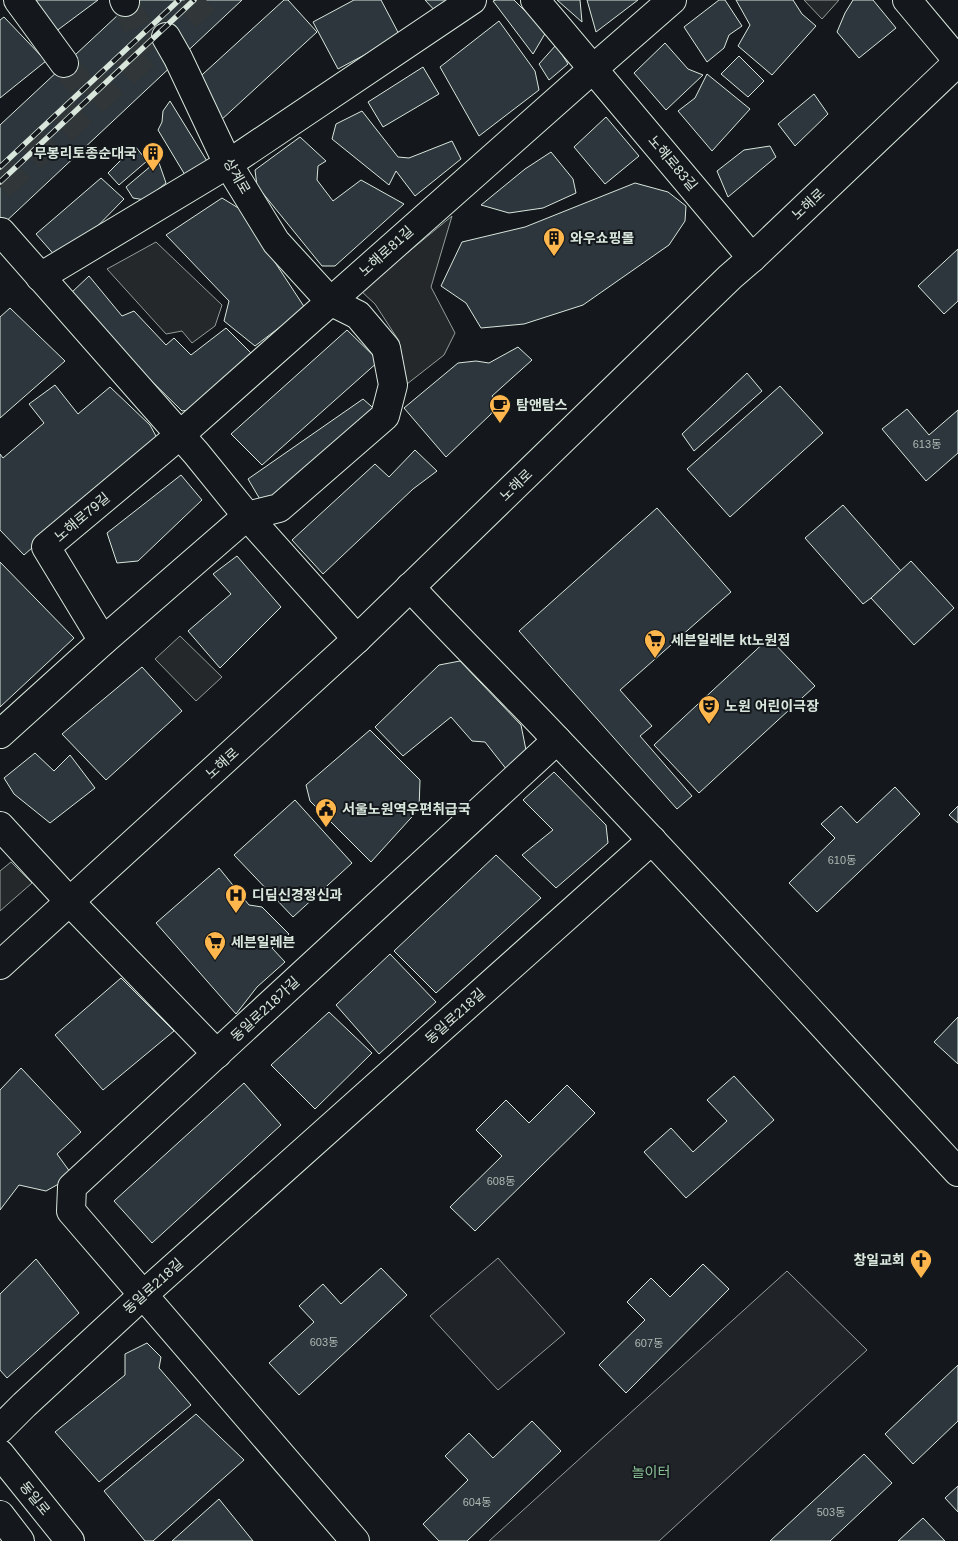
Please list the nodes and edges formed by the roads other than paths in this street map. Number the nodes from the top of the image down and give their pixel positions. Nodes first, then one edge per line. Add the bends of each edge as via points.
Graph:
1 (18, 0) edge
2 (472, 0) edge
3 (535, 0) edge
4 (672, 0) edge
5 (907, 0) edge
6 (166, 37) tunnel mouth
7 (958, 62) edge
8 (64, 63) tunnel mouth
9 (594, 68) junction
10 (228, 164) junction
11 (1, 232) dead end
12 (752, 258) junction
13 (40, 277) junction
14 (330, 301) junction
15 (180, 435) junction
16 (247, 516) junction
17 (410, 587) junction
18 (357, 639) junction
19 (103, 641) junction
20 (0, 734) edge
21 (557, 740) junction
22 (0, 826) edge
23 (652, 840) junction
24 (70, 902) junction
25 (0, 965) edge
26 (217, 1054) junction
27 (958, 1172) edge
28 (143, 1295) junction
29 (0, 1429) edge
30 (0, 1454) edge
31 (0, 1515) edge
32 (20, 1541) edge
33 (70, 1541) edge
34 (355, 1541) edge

1 - 8 street
2 - 10 street
3 - 9 street, 노해로83길
4 - 9 street
5 - 7 street
6 - 10 street, 상계로
7 - 12 street, 노해로
9 - 12 street, 노해로83길
9 - 14 street, 노해로81길
10 - 13 street
10 - 14 street, 상계로 via 276,242
11 - 13 street
12 - 17 street, 노해로
13 - 15 street
14 - 15 street, 노해로81길
14 - 16 street via 358,315 386,348 393,385 385,416 279,508
15 - 16 street
15 - 19 street, 노해로79길 via 46,546
16 - 18 street
16 - 19 street
17 - 18 street, 노해로
17 - 21 street
18 - 24 street, 노해로
19 - 20 street
21 - 23 street
21 - 26 street, 동일로218가길
22 - 24 street
23 - 27 street
23 - 28 street, 동일로218길
24 - 25 street, 노해로
24 - 26 street
26 - 28 street, 동일로218가길 via 72,1187 71,1211
28 - 29 street, 동일로218길
28 - 34 street, 동일로218가길
30 - 33 street, 동일로
31 - 32 street

